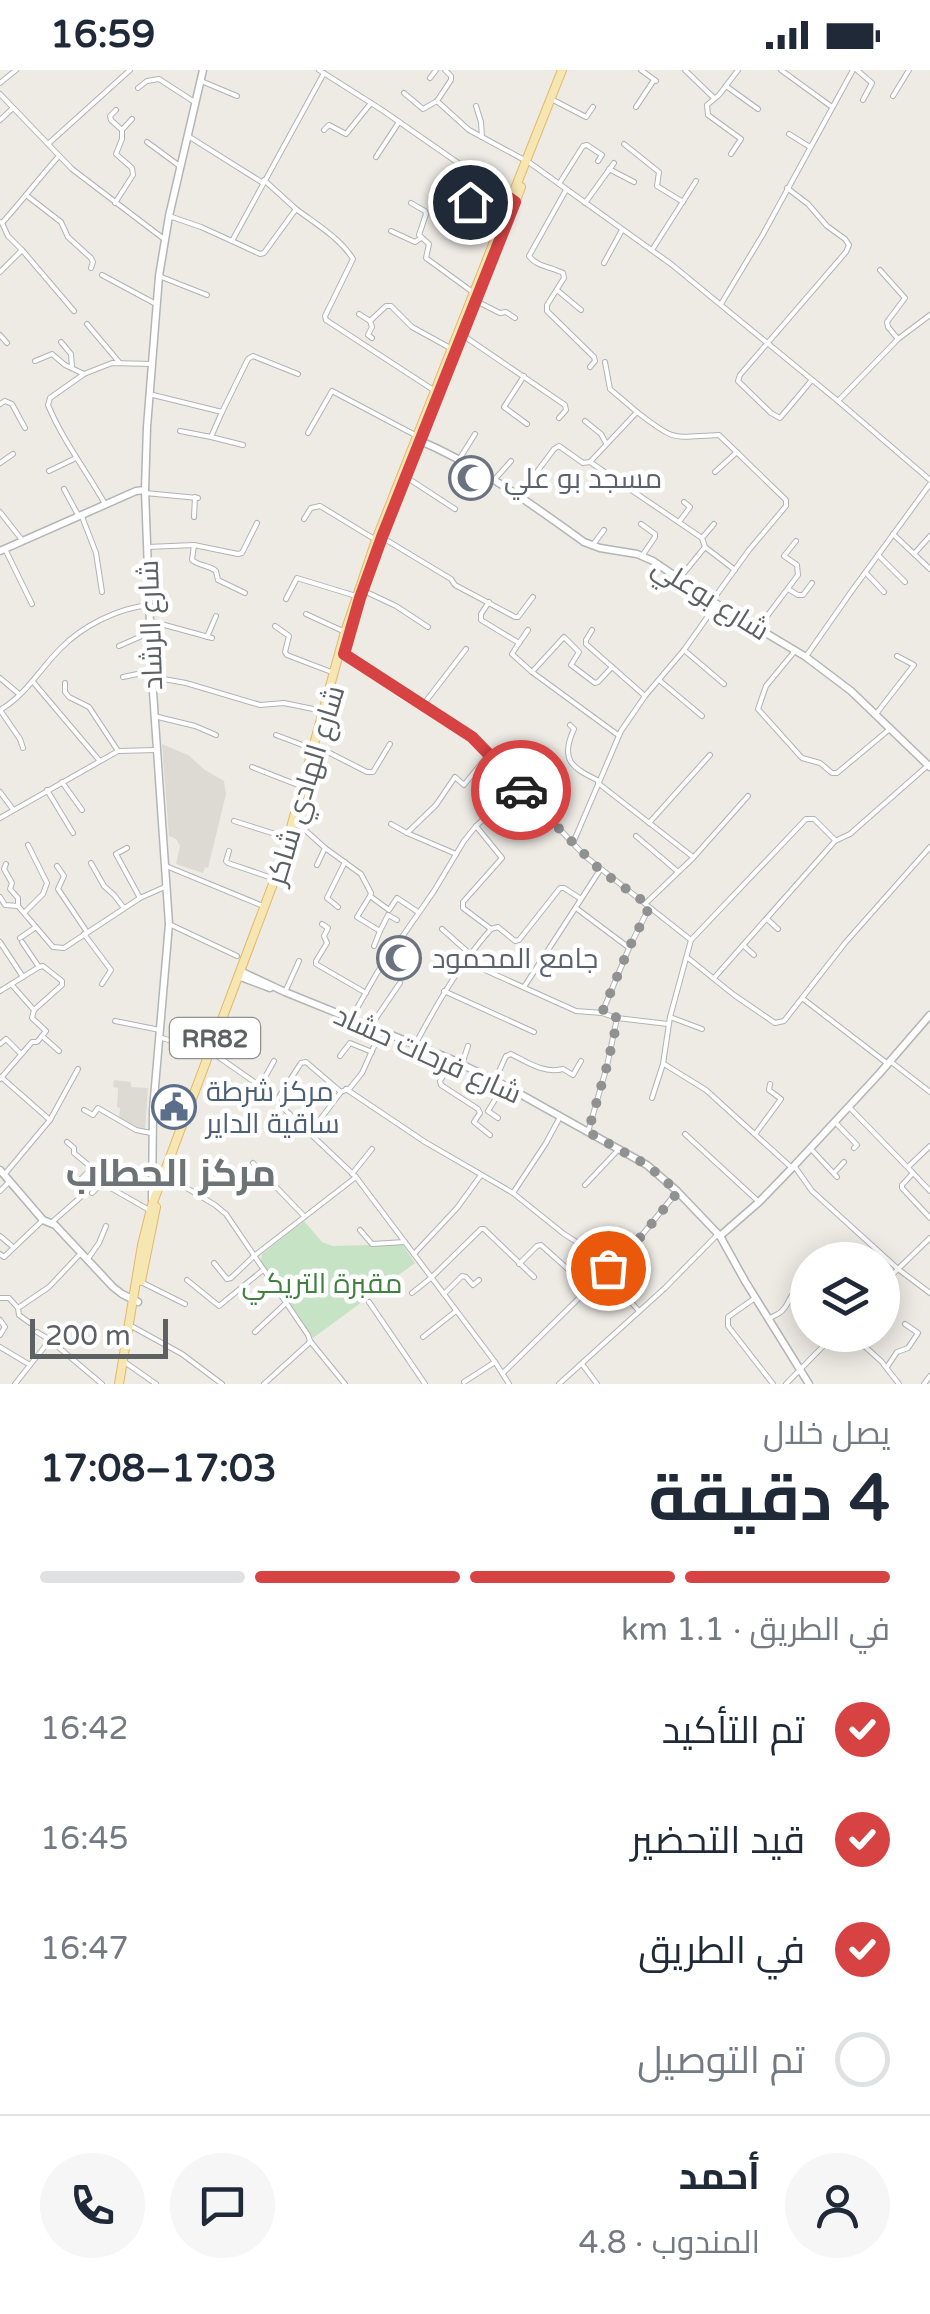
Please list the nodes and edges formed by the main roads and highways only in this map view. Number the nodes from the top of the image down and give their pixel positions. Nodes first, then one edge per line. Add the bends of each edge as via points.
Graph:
1 (565, 70) edge
2 (528, 162) junction
3 (461, 333) junction
4 (446, 370) junction
5 (418, 438) junction
6 (379, 537) junction
7 (359, 595) junction
8 (342, 653) junction
9 (316, 748) junction
10 (294, 824) junction
11 (266, 905) junction
12 (155, 1199) junction
13 (136, 1302) junction
14 (121, 1384) edge

1 - 2 main road, RR82
1 - 2 main road, RR82
2 - 3 main road, RR82
3 - 4 main road, RR82
3 - 4 main road, RR82
4 - 5 main road, RR82
4 - 5 main road, RR82
5 - 6 main road, شارع الهادي شاكر / RR82
5 - 6 main road, شارع الهادي شاكر / RR82
6 - 7 main road, شارع الهادي شاكر / RR82
7 - 8 main road, شارع الهادي شاكر / RR82
7 - 8 main road, شارع الهادي شاكر / RR82
8 - 9 main road, شارع الهادي شاكر / RR82
8 - 9 main road, شارع الهادي شاكر / RR82
9 - 10 main road, شارع الهادي شاكر / RR82
10 - 11 main road, شارع الهادي شاكر / RR82
10 - 11 main road, شارع الهادي شاكر / RR82
11 - 12 main road, شارع الهادي شاكر / RR82
12 - 13 main road, RR82
12 - 13 main road, RR82
13 - 14 main road, RR82
13 - 14 main road, RR82

